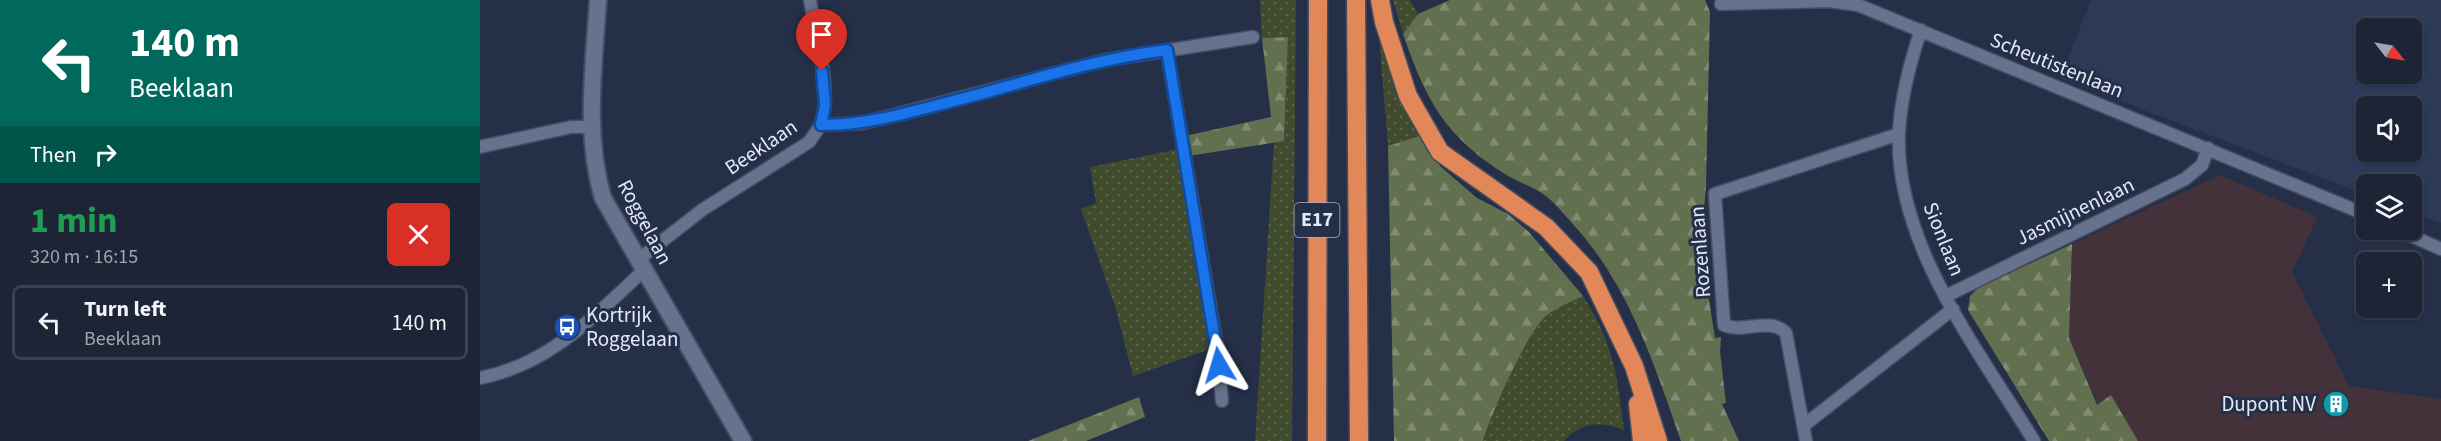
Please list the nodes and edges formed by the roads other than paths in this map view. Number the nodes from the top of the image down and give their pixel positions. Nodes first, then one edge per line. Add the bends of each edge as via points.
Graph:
1 (597, 0) edge
2 (810, 0) edge
3 (1318, 0) edge
4 (1356, 0) edge
5 (1380, 0) edge
6 (1721, 4) dead end
7 (1921, 30) junction
8 (1253, 37) dead end
9 (1167, 50) junction
10 (821, 125) junction
11 (592, 127) junction
12 (1899, 134) junction
13 (480, 147) edge
14 (2208, 148) junction
15 (2356, 210) edge
16 (2421, 240) edge
17 (2441, 249) edge
18 (641, 265) junction
19 (1946, 296) junction
20 (1953, 309) junction
21 (1634, 366) junction
22 (480, 378) edge
23 (1222, 401) dead end
24 (1803, 426) junction
25 (743, 441) edge
26 (1317, 441) edge
27 (1359, 441) edge
28 (1642, 441) edge
29 (1658, 441) edge
30 (1806, 441) edge
31 (2034, 441) edge

1 - 11 street, Roggelaan
2 - 10 street via 825,105
3 - 26 highway, E17
4 - 27 highway, E17
5 - 21 highway via 1408,96 1440,152 1546,227 1588,272
6 - 7 street, Scheutistenlaan via 1854,3
7 - 12 street, Sionlaan
7 - 14 street, Scheutistenlaan
8 - 9 street, Beeklaan
9 - 10 street, Beeklaan via 1106,60 863,123
9 - 23 street via 1217,347
10 - 18 street, Beeklaan via 809,142 702,210
11 - 13 street
11 - 18 street, Roggelaan via 596,176 603,198
12 - 19 street, Sionlaan via 1911,217
12 - 24 street, Rozenlaan via 1715,194 1724,325 1773,325 1786,333
14 - 15 street, Scheutistenlaan
14 - 19 street, Jasmijnenlaan via 2202,165 2185,179
16 - 17 street
18 - 22 street, Beeklaan via 556,348 531,362
18 - 25 street, Roggelaan
19 - 20 street, Sionlaan
20 - 24 street
20 - 31 street, Sionlaan
21 - 28 highway
21 - 29 highway
24 - 30 street, Rozenlaan

